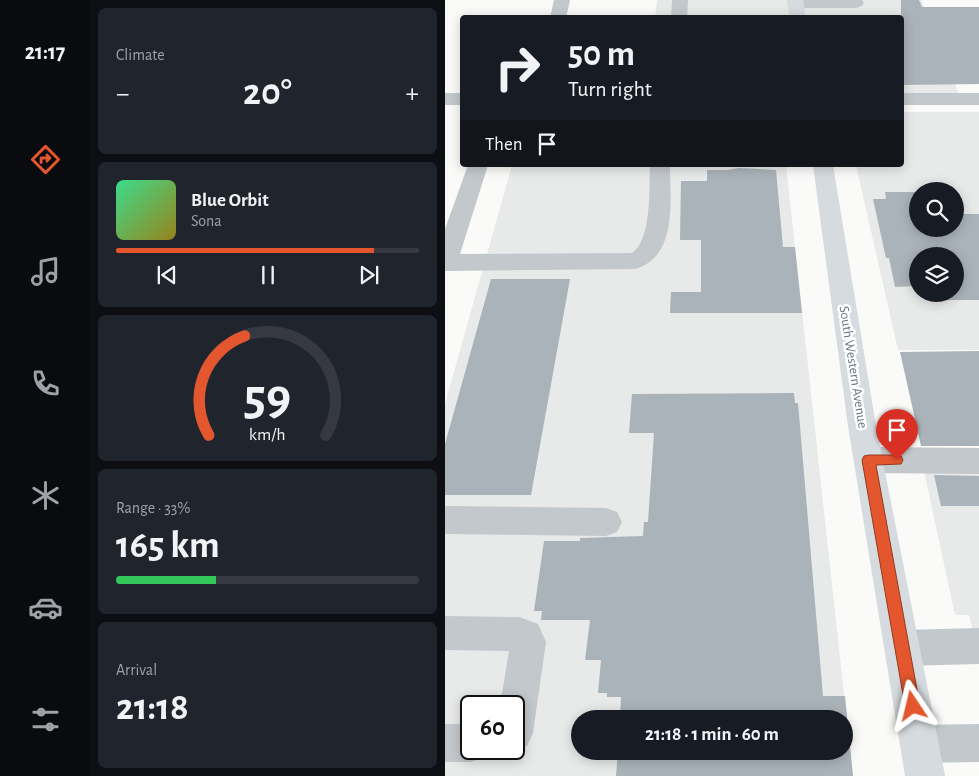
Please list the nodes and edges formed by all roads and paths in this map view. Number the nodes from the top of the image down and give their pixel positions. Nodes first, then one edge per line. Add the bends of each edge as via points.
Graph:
1 (562, 0) edge
2 (680, 0) edge
3 (856, 3) dead end
4 (796, 7) edge
5 (558, 15) edge
6 (679, 15) edge
7 (445, 99) edge
8 (460, 99) edge
9 (904, 99) edge
10 (979, 99) edge
11 (477, 167) edge
12 (660, 167) edge
13 (823, 167) edge
14 (445, 263) edge
15 (869, 460) junction
16 (979, 461) edge
17 (445, 520) edge
18 (606, 522) dead end
19 (445, 633) edge
20 (979, 646) edge
21 (903, 648) junction
22 (520, 695) edge
23 (445, 743) edge
24 (460, 743) edge
25 (979, 743) edge
26 (922, 760) edge

1 - 5 street
2 - 6 street
3 - 4 street
7 - 8 street
9 - 10 street
11 - 14 street
12 - 14 street via 654,235 649,251 635,261
13 - 15 main road, South Western Avenue
15 - 16 street
15 - 21 main road, South Western Avenue
17 - 18 street
19 - 22 street via 526,636 528,642
20 - 21 street
21 - 26 main road, South Western Avenue
23 - 24 street
25 - 26 street

